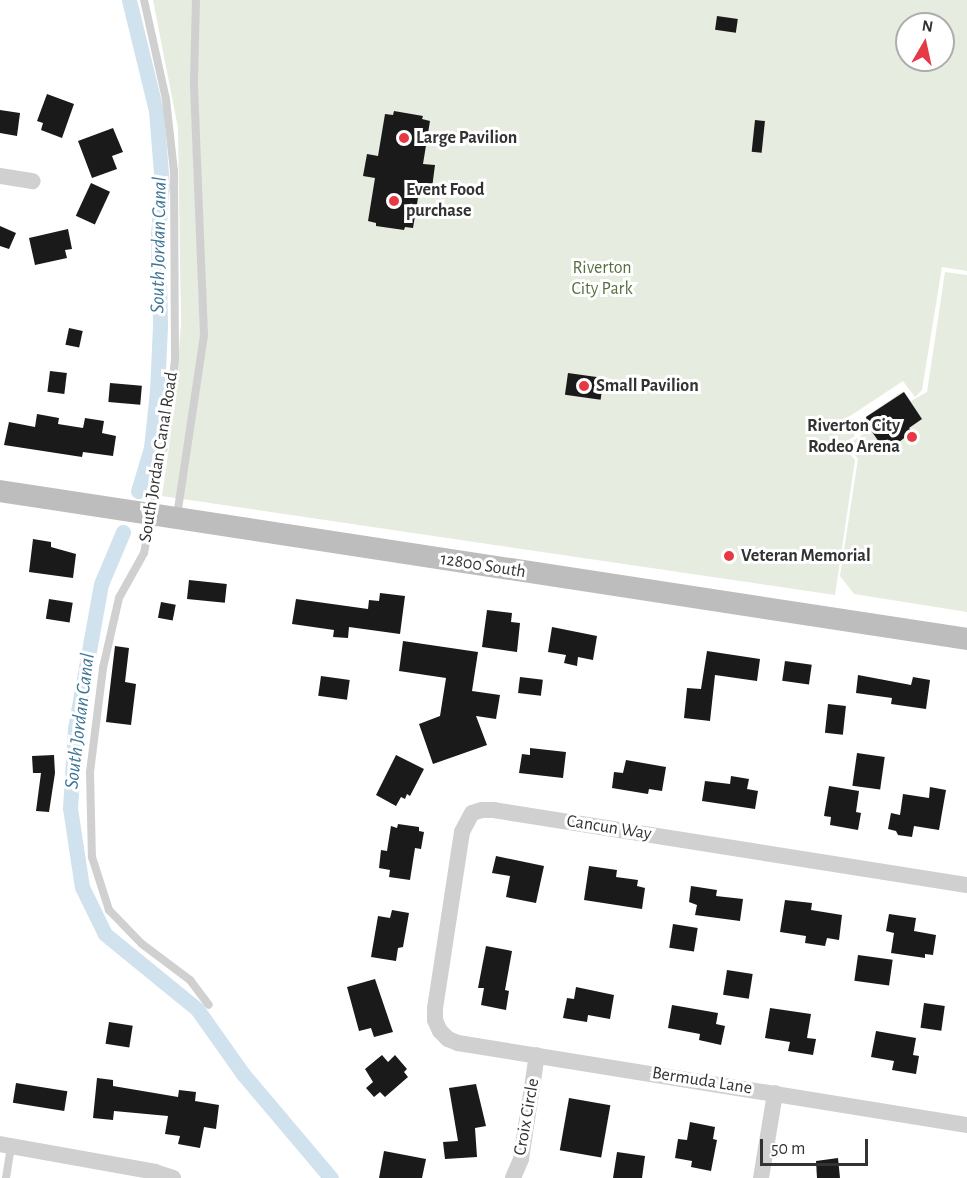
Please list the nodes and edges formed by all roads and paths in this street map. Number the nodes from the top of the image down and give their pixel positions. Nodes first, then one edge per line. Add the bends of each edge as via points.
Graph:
1 (144, 0) edge
2 (196, 0) edge
3 (0, 176) edge
4 (33, 181) dead end
5 (0, 490) edge
6 (150, 514) junction
7 (176, 518) junction
8 (967, 639) edge
9 (967, 885) edge
10 (209, 1005) dead end
11 (440, 1031) joint
12 (537, 1055) junction
13 (775, 1092) junction
14 (967, 1125) edge
15 (5, 1144) edge
16 (6, 1178) edge
17 (172, 1178) edge
18 (513, 1178) edge
19 (761, 1178) edge

1 - 6 lane, South Jordan Canal Road via 166,99 174,193 175,359 168,425
2 - 7 lane via 194,81 204,335
3 - 4 street
5 - 6 street, 12800 South
6 - 7 street, 12800 South
6 - 10 lane, South Jordan Canal Road via 144,553 119,598 103,668 90,772 92,857 109,910 142,944 190,980
7 - 8 street, 12800 South
9 - 11 street, Cancun Way via 482,810 472,813 462,832 435,1008
11 - 12 street, Bermuda Lane via 458,1043
12 - 13 street, Bermuda Lane
12 - 18 street, Croix Circle via 521,1159
13 - 14 street, Bermuda Lane
13 - 19 street
15 - 16 lane
15 - 17 street

